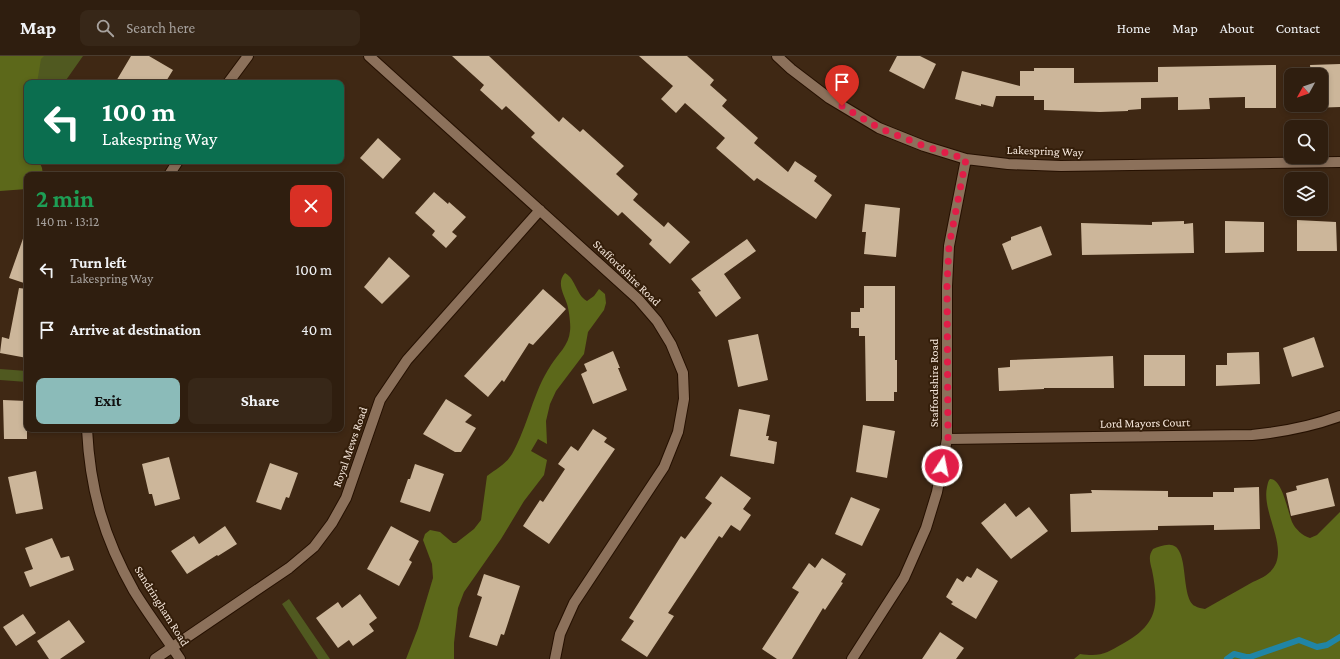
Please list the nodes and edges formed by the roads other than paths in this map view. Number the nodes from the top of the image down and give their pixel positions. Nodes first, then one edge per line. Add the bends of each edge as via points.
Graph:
1 (248, 56) edge
2 (369, 56) edge
3 (777, 56) edge
4 (230, 80) edge
5 (966, 159) junction
6 (1340, 162) edge
7 (540, 210) junction
8 (1340, 416) edge
9 (87, 432) edge
10 (948, 439) junction
11 (172, 647) junction
12 (155, 659) edge
13 (180, 659) edge
14 (555, 659) edge
15 (852, 659) edge

1 - 4 street
2 - 7 street, Staffordshire Road
3 - 5 street, Lakespring Way via 829,98 879,128
5 - 6 street, Lakespring Way via 1061,166
5 - 10 street, Staffordshire Road via 949,246
7 - 11 street, Royal Mews Road via 407,360 391,383 380,400 346,498 314,547 289,568
7 - 14 street, Staffordshire Road via 638,299 657,321 671,344 683,372 684,399 678,432 664,467 574,603 560,634
8 - 10 street, Lord Mayors Court via 1289,431 1252,435
9 - 11 street, Sandringham Road via 96,500 111,547 135,592
10 - 15 street, Staffordshire Road via 937,492 926,528 904,578
11 - 12 street, Royal Mews Road
11 - 13 street, Sandringham Road

